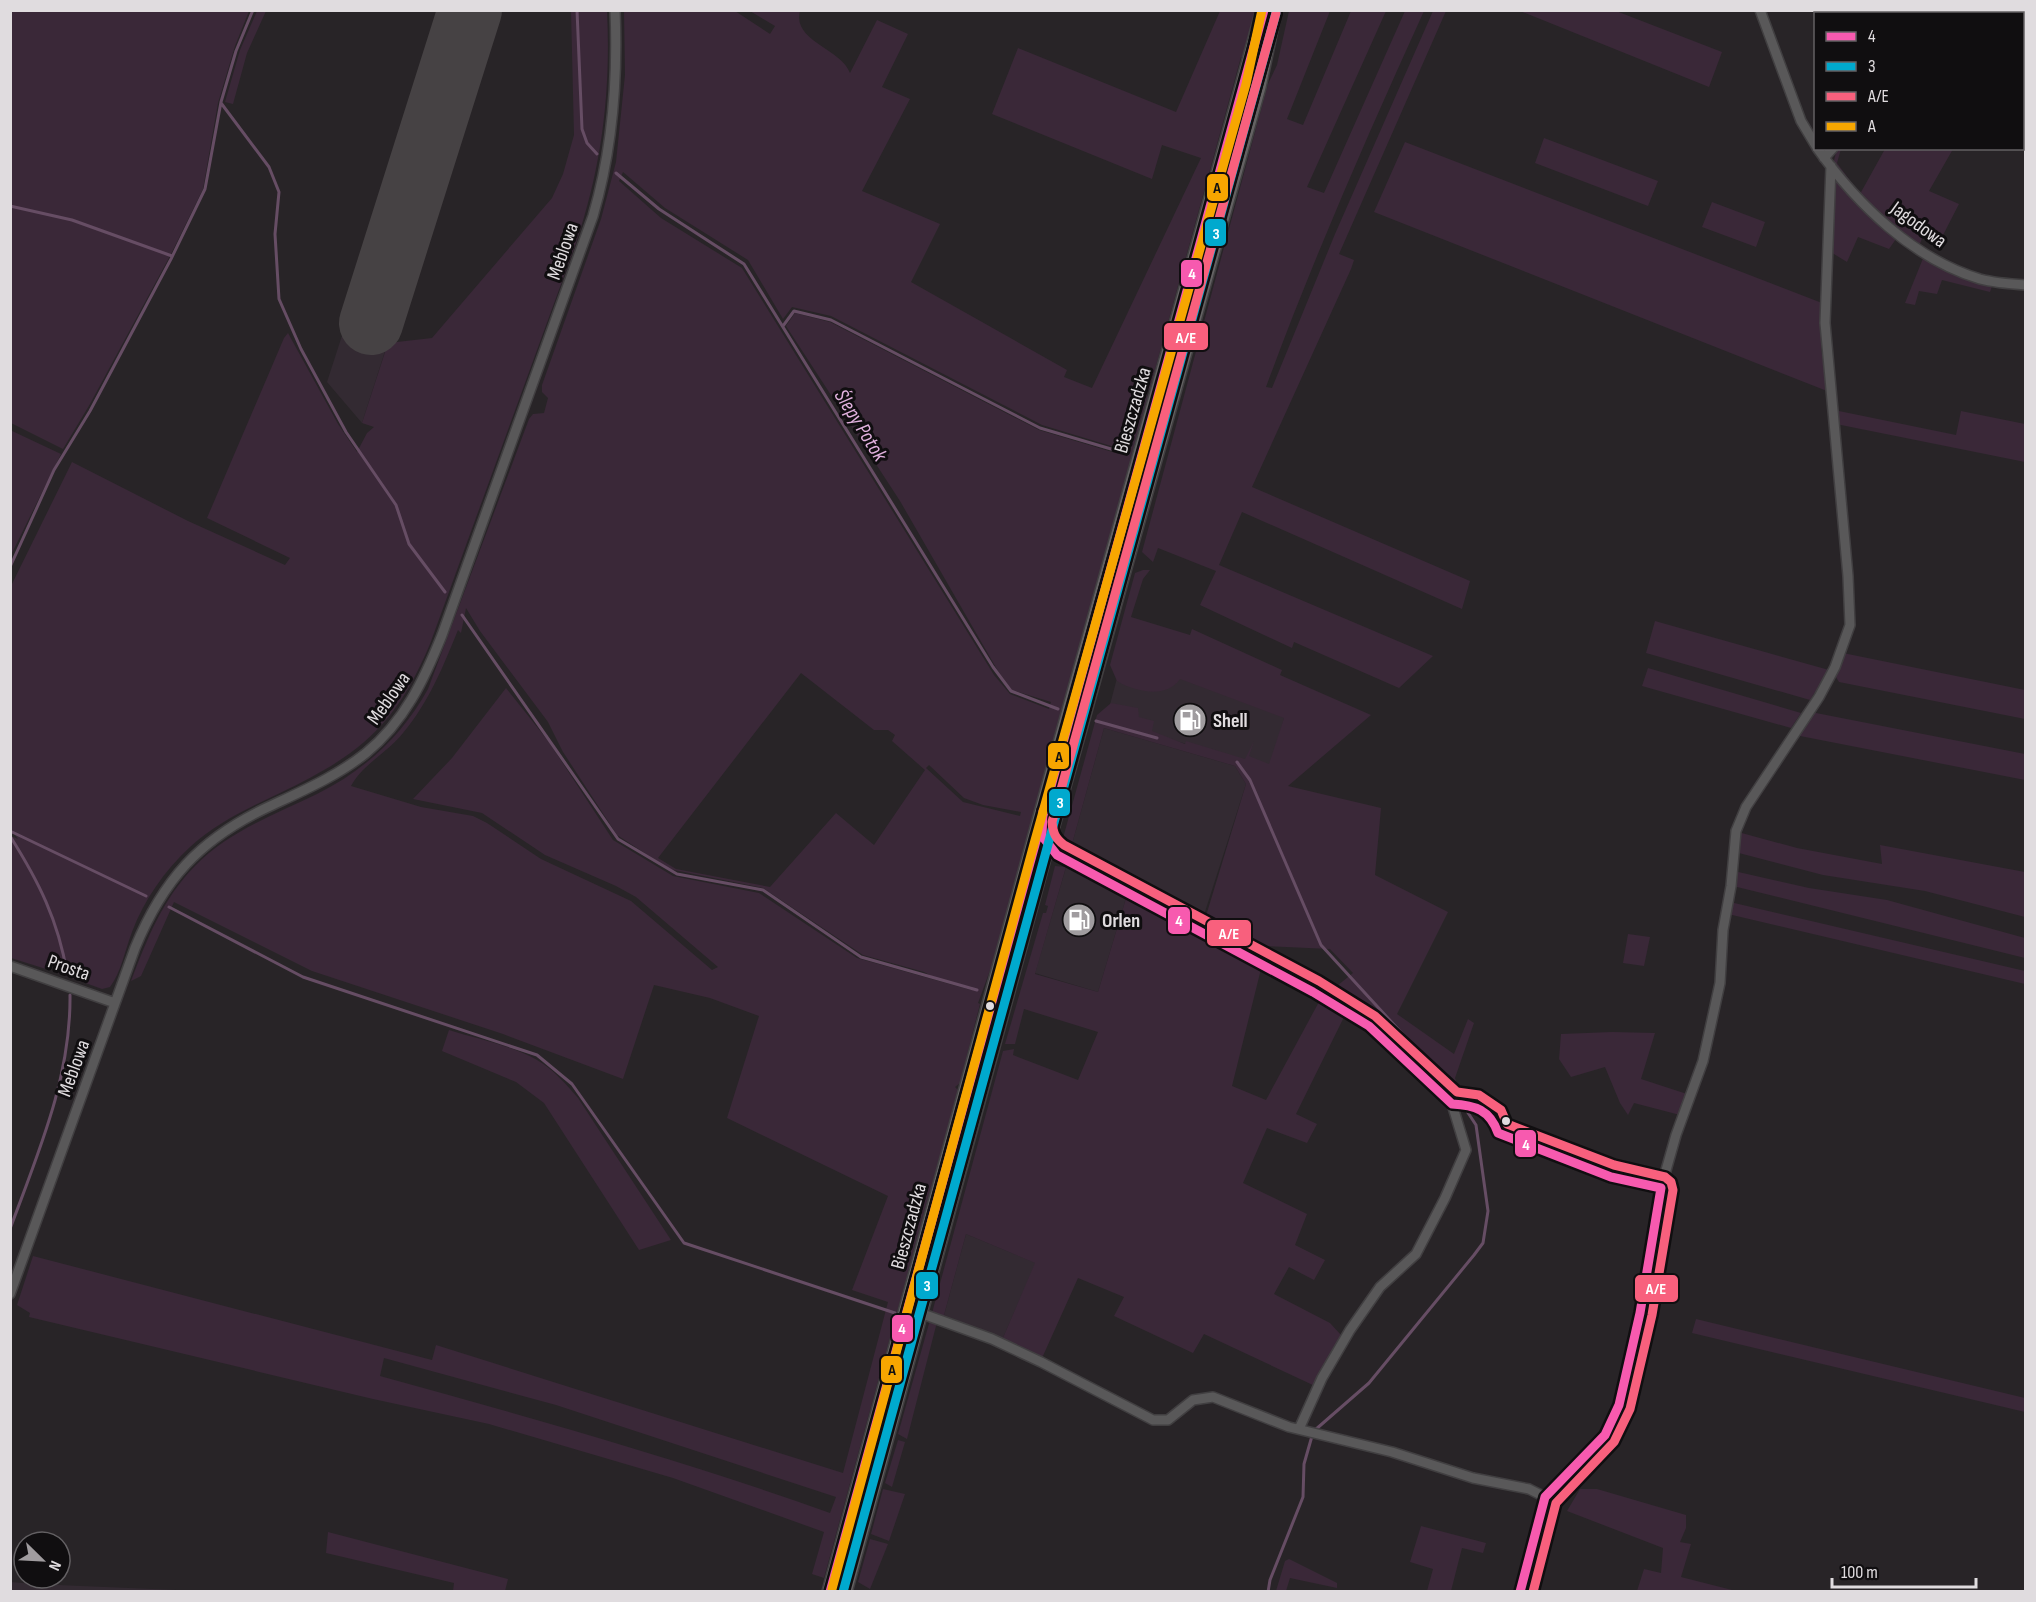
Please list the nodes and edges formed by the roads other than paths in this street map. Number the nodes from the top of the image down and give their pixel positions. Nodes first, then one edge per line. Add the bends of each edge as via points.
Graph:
1 (615, 10) edge
2 (1264, 10) edge
3 (1274, 10) edge
4 (1760, 10) edge
5 (1814, 144) edge
6 (1818, 150) edge
7 (1831, 150) edge
8 (1824, 158) junction
9 (1831, 166) junction
10 (2025, 285) edge
11 (1040, 821) junction
12 (1049, 852) junction
13 (1026, 872) junction
14 (10, 966) edge
15 (115, 1003) junction
16 (1454, 1104) junction
17 (1661, 1188) junction
18 (10, 1294) edge
19 (920, 1313) junction
20 (1303, 1430) junction
21 (1545, 1497) junction
22 (830, 1592) edge
23 (844, 1592) edge
24 (1520, 1592) edge

1 - 15 street, Meblowa via 615,107 596,207 422,683 397,722 353,763 237,823 187,862 152,910
2 - 11 main road, Bieszczadzka
3 - 12 main road, Bieszczadzka via 1258,87
4 - 5 street, Jagodowa via 1801,121
6 - 8 street, Jagodowa
7 - 8 street
8 - 9 street, Jagodowa
9 - 10 street, Jagodowa via 1863,204 1937,261 1980,279
9 - 17 street via 1825,323 1850,625 1819,697 1746,807 1736,831 1718,992 1703,1061
11 - 12 street, Bieszczadzka via 1041,836
11 - 13 main road, Bieszczadzka
12 - 13 street, Bieszczadzka via 1033,859
12 - 16 street via 1313,992 1369,1026
12 - 19 main road, Bieszczadzka
13 - 22 main road, Bieszczadzka
14 - 15 street, Prosta
15 - 18 street, Meblowa
16 - 17 street via 1472,1105 1493,1119 1498,1133 1515,1140 1611,1177
16 - 20 street via 1466,1150 1446,1198 1416,1254 1380,1287 1350,1330 1322,1378
17 - 21 street via 1620,1405 1605,1436
19 - 20 street via 992,1339 1153,1420 1168,1420 1192,1400 1208,1396
19 - 23 main road, Bieszczadzka
20 - 21 street via 1392,1452 1473,1478 1529,1489
21 - 24 street

